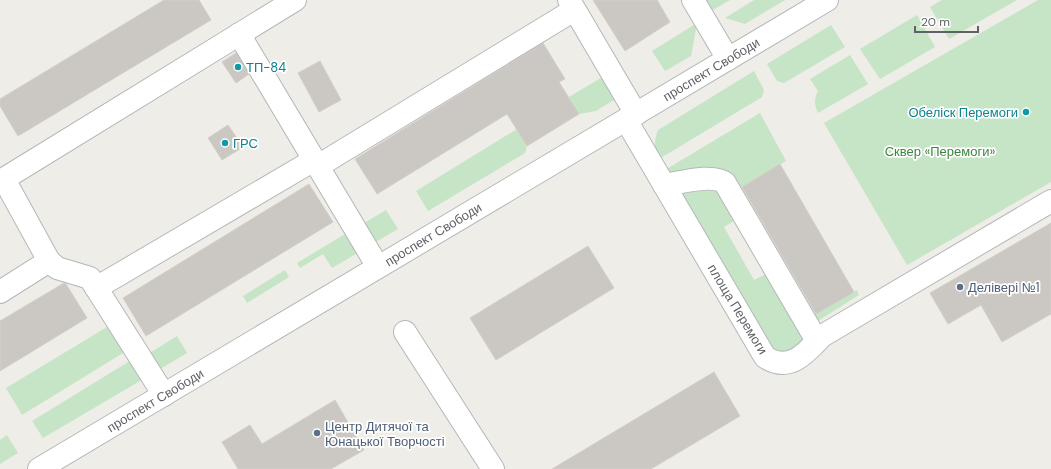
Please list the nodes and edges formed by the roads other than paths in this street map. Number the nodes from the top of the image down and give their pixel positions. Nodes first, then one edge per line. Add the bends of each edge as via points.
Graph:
1 (295, 0) edge
2 (693, 0) edge
3 (827, 0) edge
4 (572, 5) edge
5 (240, 34) junction
6 (728, 59) junction
7 (631, 117) junction
8 (316, 163) junction
9 (664, 185) junction
10 (1051, 201) edge
11 (50, 261) junction
12 (378, 267) junction
13 (96, 288) junction
14 (0, 292) edge
15 (405, 332) dead end
16 (817, 341) junction
17 (164, 395) junction
18 (39, 469) edge
19 (493, 469) edge

1 - 5 street
2 - 6 street
3 - 6 street, проспект Свободи
4 - 7 street, площа Перемоги
4 - 8 street
5 - 8 street
5 - 11 street via 6,179 6,184
6 - 7 street, проспект Свободи
7 - 9 street, площа Перемоги
7 - 12 street, проспект Свободи
8 - 12 street
8 - 13 street
9 - 16 street via 707,178 725,182
9 - 16 street, площа Перемоги via 765,356 773,362 789,363 797,360
10 - 16 street, площа Перемоги
11 - 13 street via 57,268 90,278
11 - 14 street
12 - 17 street, проспект Свободи
13 - 17 street
15 - 19 street
17 - 18 street, проспект Свободи

